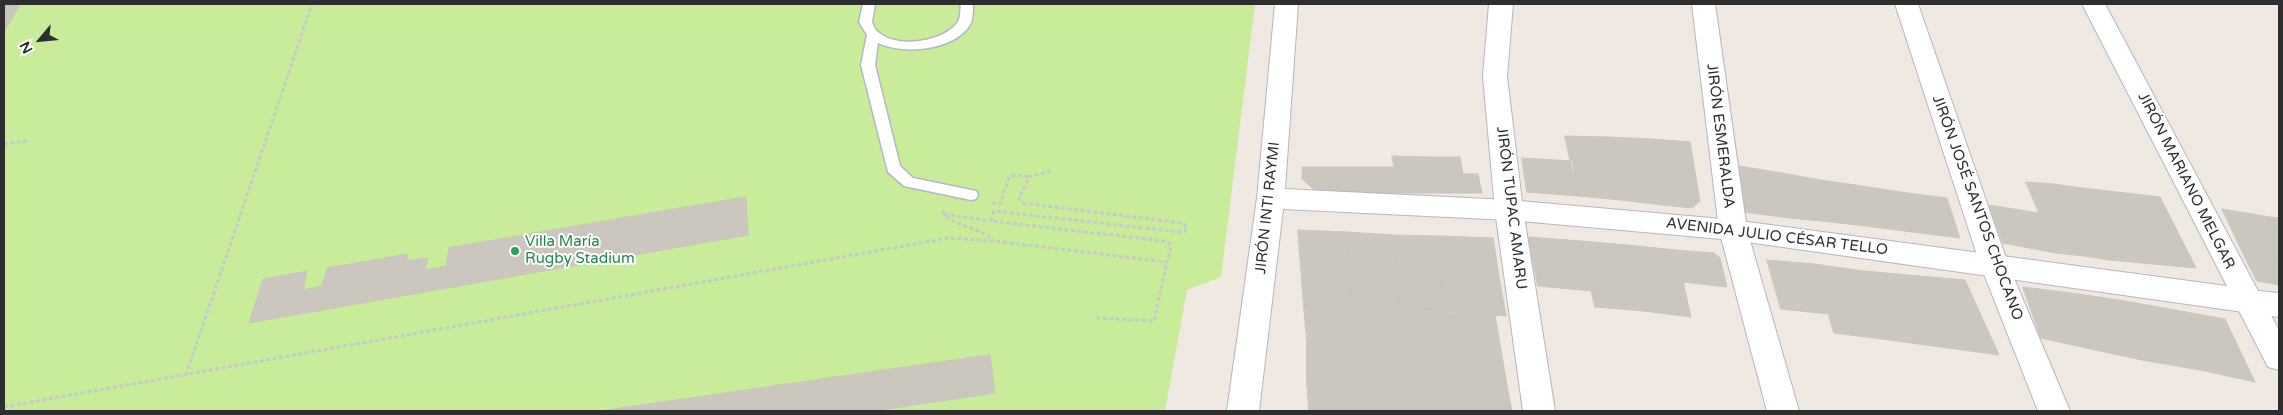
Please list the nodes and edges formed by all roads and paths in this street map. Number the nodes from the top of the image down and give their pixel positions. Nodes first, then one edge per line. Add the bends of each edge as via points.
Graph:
1 (312, 4) edge
2 (869, 4) edge
3 (967, 4) edge
4 (1286, 4) edge
5 (1501, 4) edge
6 (1703, 4) edge
7 (1906, 4) edge
8 (2094, 4) edge
9 (873, 35) junction
10 (30, 140) dead end
11 (4, 144) edge
12 (1050, 171) dead end
13 (1029, 177) junction
14 (1006, 184) dead end
15 (971, 195) dead end
16 (1271, 198) junction
17 (1509, 210) junction
18 (955, 224) dead end
19 (1733, 230) junction
20 (993, 241) junction
21 (1167, 262) junction
22 (1994, 264) junction
23 (2248, 299) junction
24 (2279, 304) edge
25 (1095, 318) dead end
26 (2279, 358) edge
27 (186, 375) junction
28 (4, 407) edge
29 (1243, 411) edge
30 (1539, 411) edge
31 (1783, 411) edge
32 (2054, 411) edge

1 - 27 path
2 - 9 lane via 864,20
3 - 9 lane via 968,14 958,30 936,42 895,44
4 - 16 street, JIRÓN INTI RAYMI
5 - 17 street, JIRÓN TUPAC AMARU via 1495,76
6 - 19 street, JIRÓN ESMERALDA
7 - 22 street, JIRÓN JOSÉ SANTOS CHOCANO
8 - 23 street, JIRÓN MARIANO MELGAR
9 - 15 lane via 868,65 893,168 909,182
10 - 11 path
12 - 13 path
13 - 14 path via 1012,175
13 - 21 path via 1019,198 1023,204 1182,223 1187,226 1186,231 994,210 990,221 1163,241 1171,248
16 - 17 street, AVENIDA JULIO CÉSAR TELLO
16 - 29 street, JIRÓN INTI RAYMI
17 - 19 street, AVENIDA JULIO CÉSAR TELLO
17 - 30 street, JIRÓN TUPAC AMARU
18 - 20 path via 986,232
19 - 22 street, AVENIDA JULIO CÉSAR TELLO
19 - 31 street, JIRÓN ESMERALDA
20 - 21 path
20 - 27 path via 948,238
21 - 25 path via 1154,321
22 - 23 street, AVENIDA JULIO CÉSAR TELLO
22 - 32 street, JIRÓN JOSÉ SANTOS CHOCANO
23 - 24 street, AVENIDA JULIO CÉSAR TELLO
23 - 26 street, JIRÓN MARIANO MELGAR
27 - 28 path

